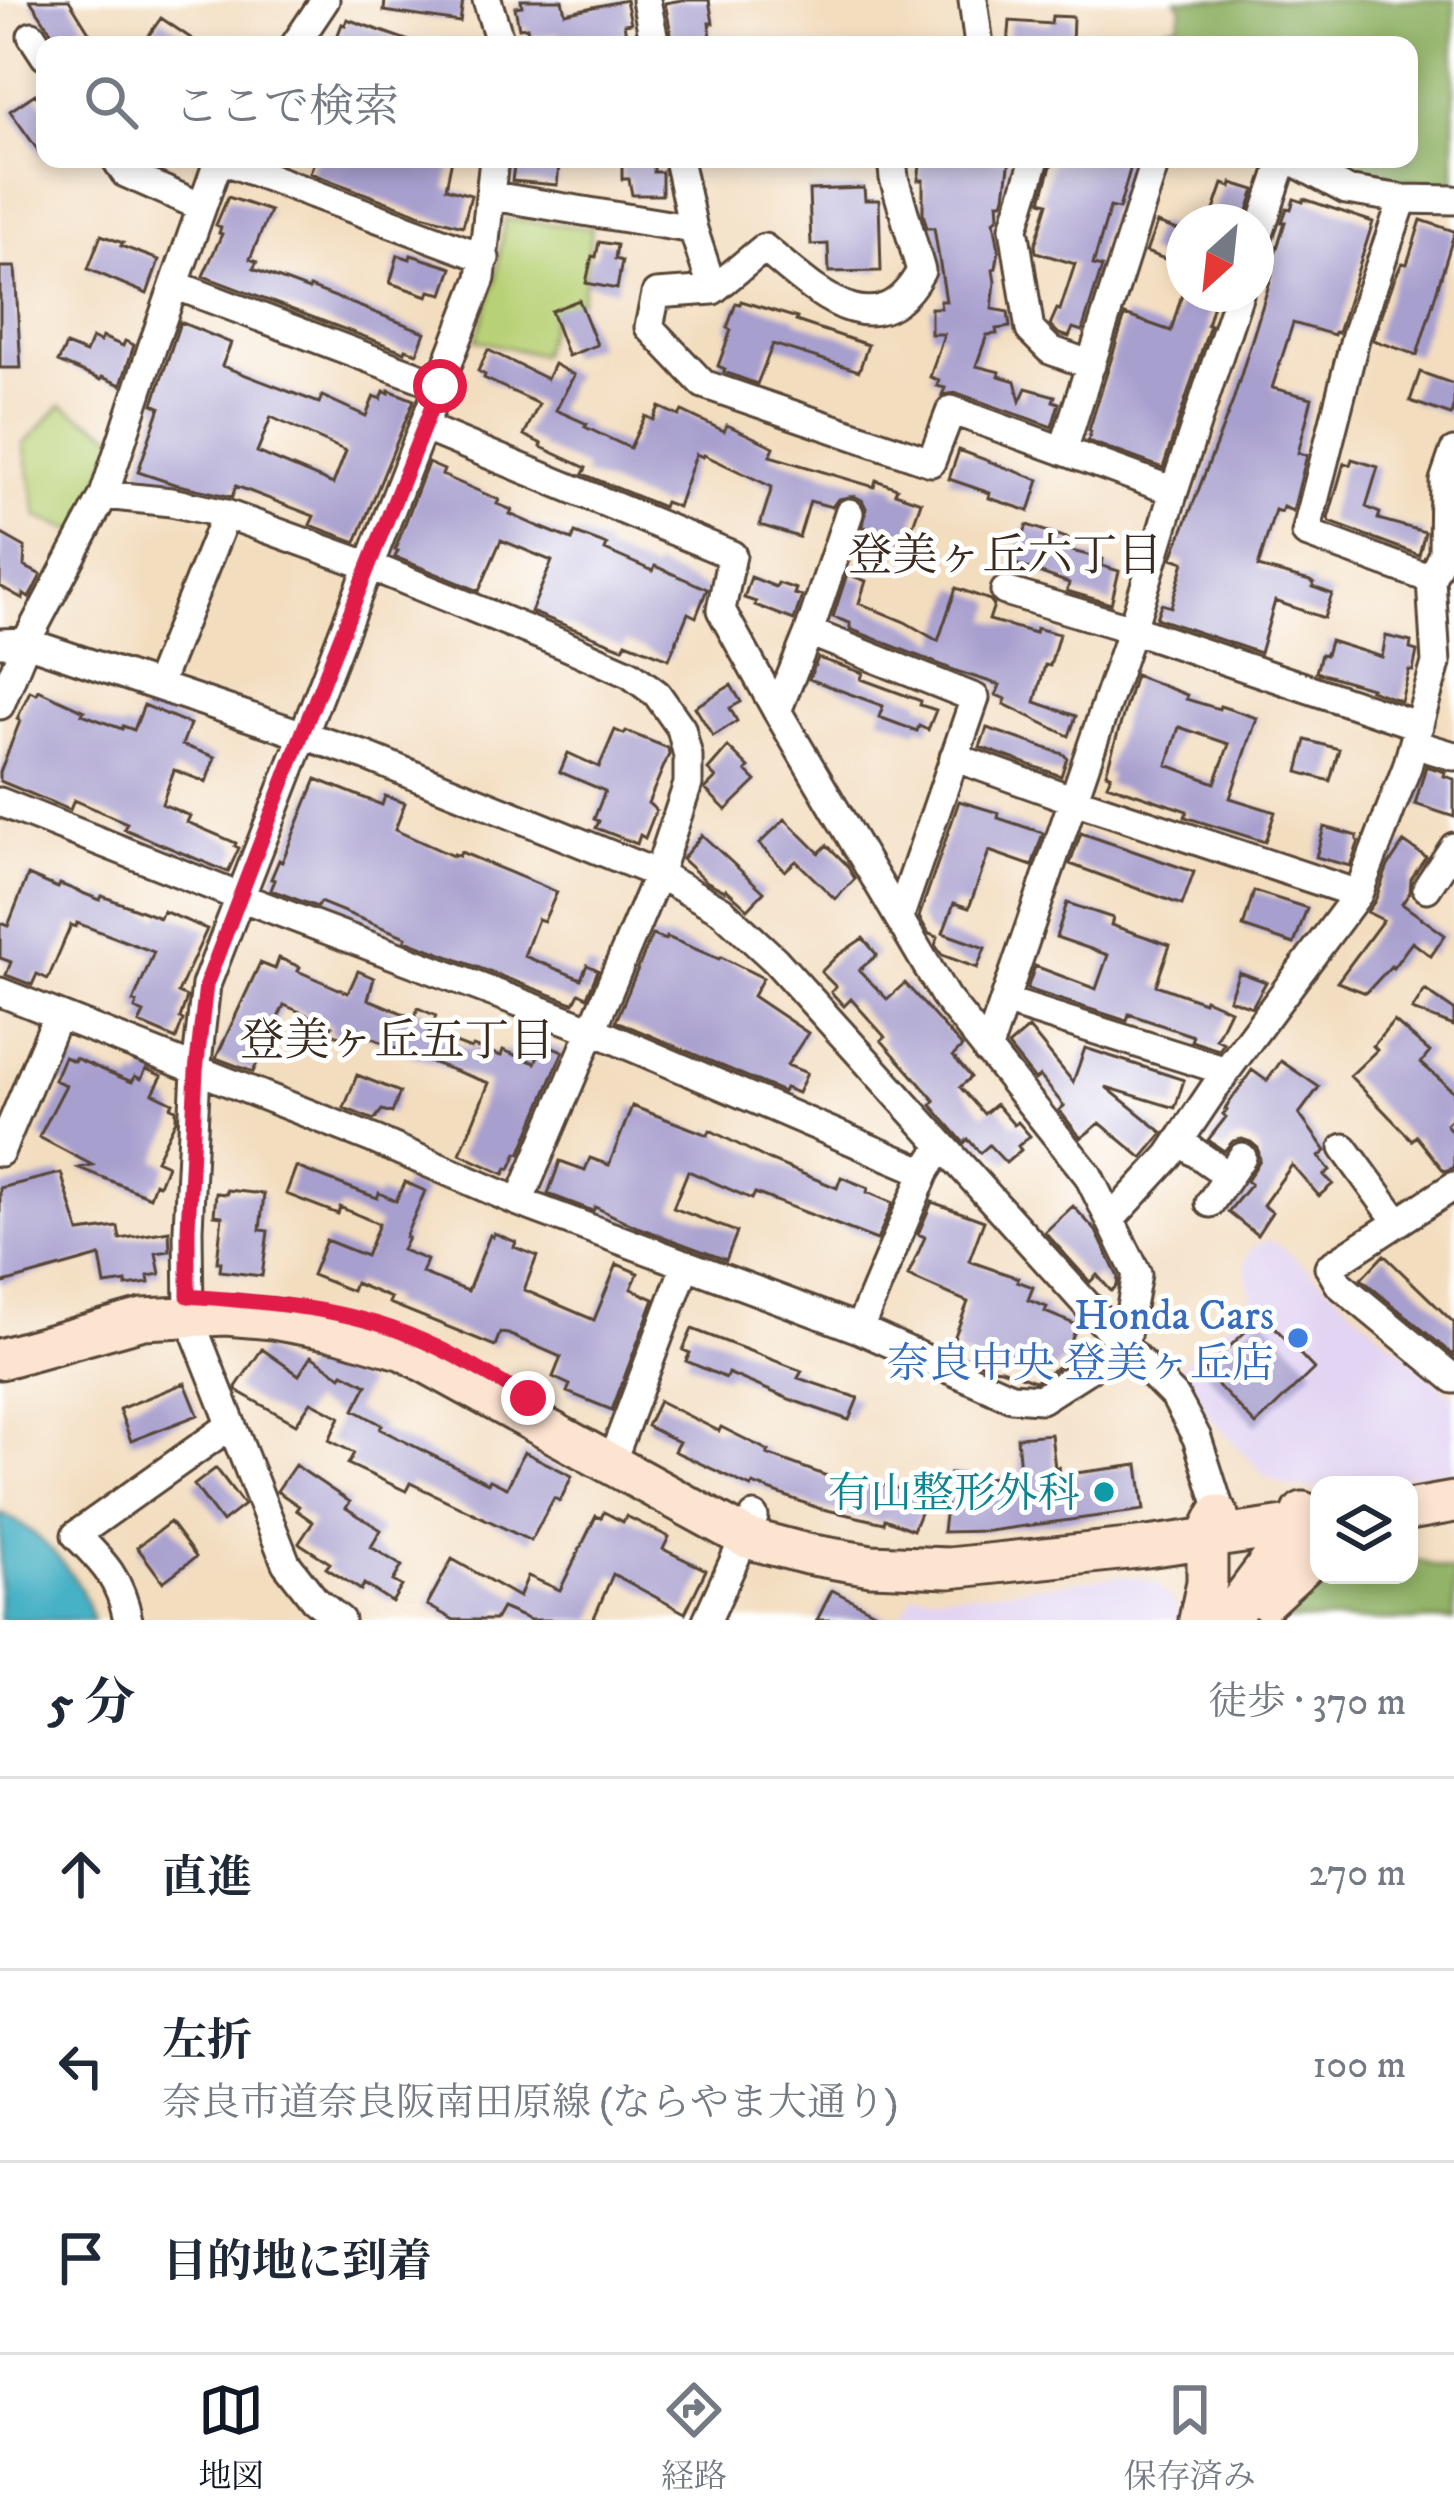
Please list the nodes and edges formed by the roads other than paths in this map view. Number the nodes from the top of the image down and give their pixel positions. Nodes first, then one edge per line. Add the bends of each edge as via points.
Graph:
1 (325, 0) edge
2 (487, 0) edge
3 (646, 0) edge
4 (974, 0) edge
5 (305, 36) edge
6 (498, 36) edge
7 (654, 36) edge
8 (979, 36) edge
9 (122, 168) edge
10 (217, 168) edge
11 (244, 168) edge
12 (494, 168) edge
13 (681, 168) edge
14 (893, 168) edge
15 (1032, 168) edge
16 (1153, 168) edge
17 (1283, 168) edge
18 (1303, 168) edge
19 (492, 196) junction
20 (1403, 199) junction
21 (1454, 200) edge
22 (1270, 204) edge
23 (202, 207) junction
24 (693, 229) junction
25 (485, 258) junction
26 (175, 285) junction
27 (713, 290) junction
28 (1233, 312) edge
29 (1091, 364) junction
30 (440, 386) junction
31 (423, 427) junction
32 (1063, 451) junction
33 (1454, 452) edge
34 (1174, 491) junction
35 (104, 495) junction
36 (849, 513) dead end
37 (226, 514) junction
38 (1449, 554) edge
39 (370, 566) junction
40 (1431, 579) junction
41 (1005, 591) dead end
42 (1132, 629) junction
43 (809, 632) junction
44 (13, 642) edge
45 (157, 686) junction
46 (0, 705) edge
47 (777, 711) junction
48 (302, 734) junction
49 (1416, 735) junction
50 (1454, 756) edge
51 (954, 758) junction
52 (1074, 800) junction
53 (0, 802) edge
54 (1454, 847) edge
55 (658, 874) junction
56 (1427, 888) dead end
57 (1358, 895) junction
58 (240, 897) junction
59 (899, 918) junction
60 (0, 992) edge
61 (1004, 1001) junction
62 (58, 1015) junction
63 (590, 1029) junction
64 (986, 1051) junction
65 (196, 1071) junction
66 (1226, 1071) junction
67 (1179, 1141) junction
68 (942, 1144) junction
69 (1344, 1148) dead end
70 (0, 1152) edge
71 (925, 1172) junction
72 (1454, 1186) edge
73 (519, 1202) junction
74 (1210, 1203) dead end
75 (1110, 1220) junction
76 (1398, 1222) junction
77 (686, 1264) junction
78 (189, 1306) junction
79 (859, 1329) junction
80 (0, 1341) edge
81 (1124, 1346) junction
82 (0, 1359) edge
83 (1454, 1379) edge
84 (231, 1425) junction
85 (614, 1455) junction
86 (1418, 1497) edge
87 (1454, 1499) edge
88 (1418, 1508) edge
89 (1310, 1520) edge
90 (1214, 1523) junction
91 (1310, 1523) edge
92 (1310, 1524) edge
93 (750, 1527) junction
94 (1154, 1546) junction
95 (128, 1620) edge
96 (340, 1620) edge
97 (707, 1620) edge
98 (1199, 1620) edge
99 (1227, 1620) edge
100 (1244, 1620) edge

1 - 5 street
2 - 6 street
3 - 7 street
4 - 8 street
9 - 23 street
10 - 23 street
11 - 25 street
12 - 19 street
13 - 24 street
14 - 27 street via 921,271 893,307 842,307 764,248
15 - 29 street via 1014,227 1030,330 1050,350
16 - 29 street
17 - 22 street
18 - 20 street via 1346,190
19 - 24 street
19 - 25 street
20 - 21 street
20 - 40 street via 1356,335 1306,532
23 - 26 street
24 - 27 street
25 - 30 street
26 - 30 street
26 - 35 street
27 - 32 street via 656,294 649,327 703,384 931,462 951,410
28 - 34 street
29 - 32 street
30 - 31 street
31 - 39 street
31 - 47 street via 732,555 721,610
32 - 34 street
33 - 38 street via 1444,481
34 - 42 street
35 - 37 street
35 - 44 street
36 - 43 street
37 - 39 street
37 - 45 street
38 - 40 street
39 - 48 street
39 - 55 street via 630,674 658,694 681,728 688,784
40 - 49 street via 1436,663
41 - 42 street
42 - 49 street
42 - 52 street
43 - 47 street
43 - 51 street via 974,698
44 - 45 street
44 - 46 street
45 - 48 street
47 - 59 street
48 - 55 street
48 - 58 street
49 - 50 street
49 - 57 street
51 - 52 street
51 - 59 street
52 - 57 street
52 - 61 street
53 - 58 street
54 - 56 street
55 - 63 street
55 - 68 street via 721,910 775,960
57 - 66 street
58 - 63 street
58 - 65 street via 206,985
59 - 64 street
60 - 62 street
61 - 64 street
61 - 66 street
62 - 65 street
62 - 70 street
63 - 71 street
63 - 73 street
64 - 75 street via 1088,1174
65 - 73 street
65 - 78 street
66 - 67 street
67 - 74 street via 1235,1167
67 - 75 street
68 - 71 street
68 - 81 street
69 - 76 street
71 - 79 street
72 - 76 street
73 - 77 street
75 - 81 street via 1137,1274
76 - 83 street via 1329,1267
77 - 79 street
77 - 85 street
78 - 80 street via 149,1300
78 - 82 street
78 - 84 street
78 - 85 street via 338,1331 404,1351
79 - 81 street via 1011,1396 1041,1399
81 - 90 street via 1175,1397 1197,1438
84 - 95 street via 76,1535 108,1566
84 - 96 street via 286,1563
85 - 93 street
86 - 87 street
87 - 88 street
89 - 90 street
90 - 93 street via 980,1551 853,1545
90 - 94 street
90 - 98 street
91 - 99 street
92 - 100 street
93 - 94 street via 807,1555 872,1565 949,1568
93 - 97 street
94 - 98 street via 1190,1584

